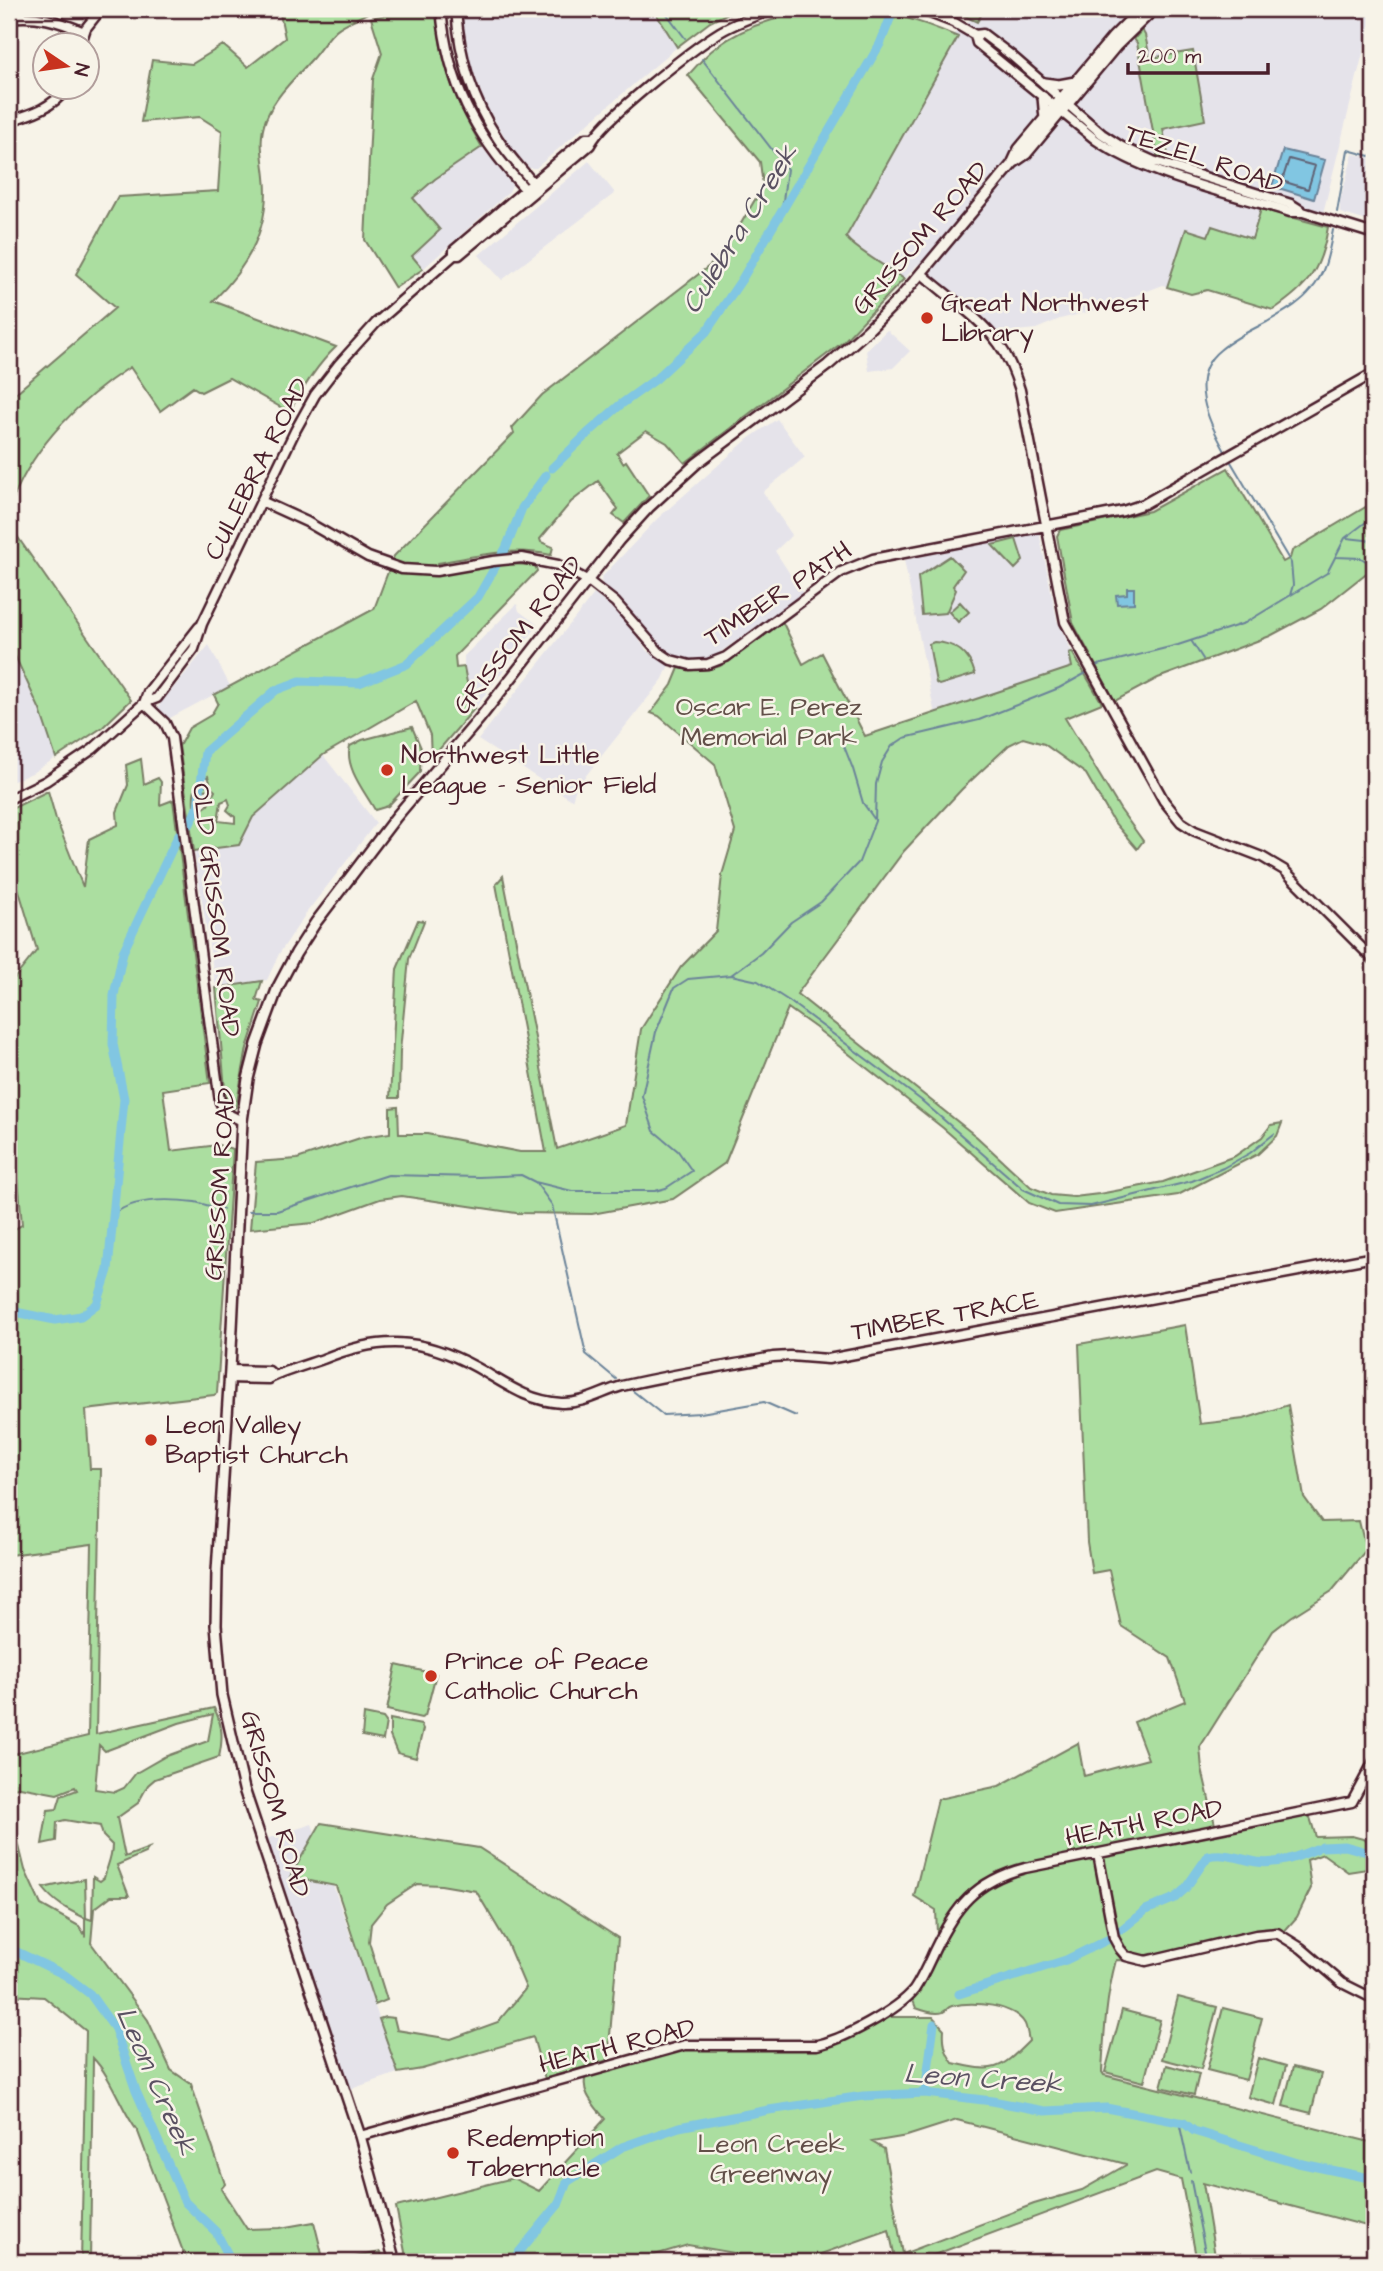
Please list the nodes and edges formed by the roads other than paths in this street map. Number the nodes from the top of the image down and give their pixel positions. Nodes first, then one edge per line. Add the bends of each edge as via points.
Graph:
1 (101, 9) edge
2 (441, 9) edge
3 (456, 9) edge
4 (775, 9) edge
5 (919, 9) edge
6 (1141, 9) edge
7 (1154, 9) edge
8 (9, 18) edge
9 (83, 32) joint
10 (975, 35) junction
11 (1075, 82) junction
12 (1044, 83) junction
13 (1043, 97) junction
14 (53, 102) edge
15 (1061, 105) junction
16 (1045, 119) junction
17 (9, 121) edge
18 (593, 138) junction
19 (498, 140) junction
20 (489, 146) junction
21 (1013, 163) junction
22 (532, 182) junction
23 (525, 189) junction
24 (1374, 234) edge
25 (454, 255) junction
26 (921, 273) junction
27 (1374, 373) edge
28 (261, 500) junction
29 (1045, 525) junction
30 (587, 580) junction
31 (144, 703) junction
32 (9, 799) edge
33 (1374, 960) edge
34 (242, 1121) junction
35 (1374, 1257) edge
36 (230, 1374) junction
37 (1374, 1761) edge
38 (1098, 1853) junction
39 (1374, 1999) edge
40 (360, 2136) junction
41 (395, 2262) edge

1 - 9 street
2 - 20 street via 455,83
3 - 19 street via 471,85
4 - 18 street, CULEBRA ROAD via 723,30 699,46
5 - 10 street
6 - 11 main road
7 - 15 main road
8 - 9 street via 48,19
10 - 12 street via 984,34
10 - 13 street via 977,43
11 - 12 main road
11 - 15 main road
12 - 15 street
13 - 15 street
13 - 16 main road
14 - 17 street
15 - 16 main road, GRISSOM ROAD
15 - 21 main road, GRISSOM ROAD via 1026,154
15 - 24 street, TEZEL ROAD via 1106,147 1142,166
16 - 21 main road, GRISSOM ROAD
18 - 22 street, CULEBRA ROAD via 586,138
18 - 25 street, CULEBRA ROAD
19 - 20 street
19 - 22 street
20 - 23 street
21 - 26 main road, GRISSOM ROAD
22 - 23 street, CULEBRA ROAD
23 - 25 street, CULEBRA ROAD via 454,250
25 - 28 street, CULEBRA ROAD via 376,323 326,379
26 - 29 street via 988,331 1007,356 1020,390
26 - 30 main road, GRISSOM ROAD via 851,345 673,484
27 - 29 street, TIMBER PATH via 1144,504
28 - 30 street, TIMBER PATH via 368,557 402,569 436,571 522,558 545,562
28 - 31 street, CULEBRA ROAD via 194,649 157,698
29 - 30 street, TIMBER PATH via 864,561 841,572 726,657 702,665 683,664 659,652 624,610
29 - 33 street via 1071,634 1164,801 1181,822 1203,836 1279,866
30 - 34 main road, GRISSOM ROAD via 305,938 263,1024
31 - 32 street, CULEBRA ROAD via 93,749
31 - 34 street, OLD GRISSOM ROAD via 171,734 220,1100 226,1113
34 - 36 main road, GRISSOM ROAD
35 - 36 street, TIMBER TRACE via 828,1359 773,1357 620,1387 582,1402 524,1396 450,1354 403,1342 350,1348 273,1375 270,1371
36 - 40 main road, GRISSOM ROAD via 217,1571 222,1695 244,1789
37 - 38 street, HEATH ROAD via 1352,1802
38 - 39 street via 1114,1938 1129,1958 1153,1961 1277,1933 1342,1983
38 - 40 street, HEATH ROAD via 1013,1871 980,1887 954,1913 906,1999 881,2017 830,2041 817,2045 685,2045
40 - 41 main road, GRISSOM ROAD

